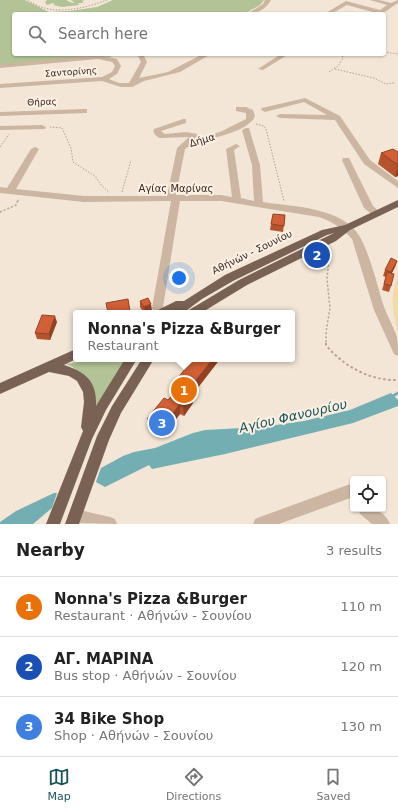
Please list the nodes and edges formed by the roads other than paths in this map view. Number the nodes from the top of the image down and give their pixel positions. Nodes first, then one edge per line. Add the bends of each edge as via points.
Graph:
1 (268, 0) edge
2 (373, 0) edge
3 (398, 1) edge
4 (392, 5) junction
5 (253, 12) edge
6 (331, 12) edge
7 (375, 12) edge
8 (381, 12) edge
9 (141, 56) edge
10 (205, 56) edge
11 (280, 56) edge
12 (0, 66) edge
13 (261, 69) dead end
14 (103, 79) junction
15 (133, 84) junction
16 (0, 86) edge
17 (239, 109) dead end
18 (265, 110) dead end
19 (84, 111) dead end
20 (0, 114) edge
21 (280, 116) dead end
22 (337, 118) junction
23 (183, 121) dead end
24 (42, 127) road end
25 (0, 128) edge
26 (246, 130) dead end
27 (189, 142) junction
28 (236, 146) dead end
29 (35, 149) dead end
30 (346, 160) dead end
31 (398, 185) edge
32 (0, 190) edge
33 (10, 191) junction
34 (174, 198) junction
35 (237, 201) junction
36 (258, 203) junction
37 (398, 203) edge
38 (377, 214) junction
39 (347, 228) junction
40 (198, 296) junction
41 (159, 310) edge
42 (168, 310) edge
43 (179, 310) edge
44 (197, 310) edge
45 (398, 351) edge
46 (73, 357) edge
47 (128, 362) edge
48 (146, 362) edge
49 (48, 367) junction
50 (0, 389) edge
51 (86, 438) junction
52 (350, 494) edge
53 (369, 512) edge
54 (73, 520) edge
55 (53, 524) edge
56 (110, 524) edge
57 (260, 524) edge
58 (383, 524) edge

1 - 5 street
2 - 4 street
3 - 4 street
4 - 8 street
6 - 7 street via 346,4
9 - 15 street via 144,62
10 - 15 street, Σαντορίνης via 183,69
11 - 13 street
12 - 14 street via 98,57 115,60 118,66 115,73
14 - 15 street, Σαντορίνης via 127,86
14 - 16 street, Σαντορίνης
17 - 27 street, Δήμα via 246,108 250,112 251,118 246,123 223,134
18 - 22 street via 305,100
19 - 20 street, Θήρας
21 - 22 street
22 - 31 street via 367,162
23 - 27 street via 157,131 166,138 184,134 194,136
24 - 25 street
26 - 36 street via 256,165
27 - 34 street, Δήμα via 181,148
28 - 35 street via 230,149
29 - 33 street
30 - 38 street via 364,199
32 - 33 street, Αγίας Μαρίνας
33 - 34 street, Αγίας Μαρίνας via 58,197
34 - 35 street, Αγίας Μαρίνας via 221,198
34 - 41 street, Δήμα
35 - 36 street, Αγίας Μαρίνας
36 - 39 street, Αγίας Μαρίνας via 321,214
37 - 38 main road, Αθήνών - Σουνίου
38 - 39 main road, Αθήνών - Σουνίου
39 - 40 main road, Αθήνών - Σουνίου via 325,232 229,278
39 - 44 main road, Αθήνών - Σουνίου via 333,239 237,286
39 - 45 street via 358,242 379,310
40 - 42 main road
40 - 43 main road, Αθήνών - Σουνίου
46 - 49 main road
47 - 51 main road
48 - 54 main road via 116,410 102,440
49 - 50 main road
49 - 51 main road via 65,368 81,376 86,384 91,397
51 - 55 main road
52 - 57 street
53 - 58 street
54 - 56 street

